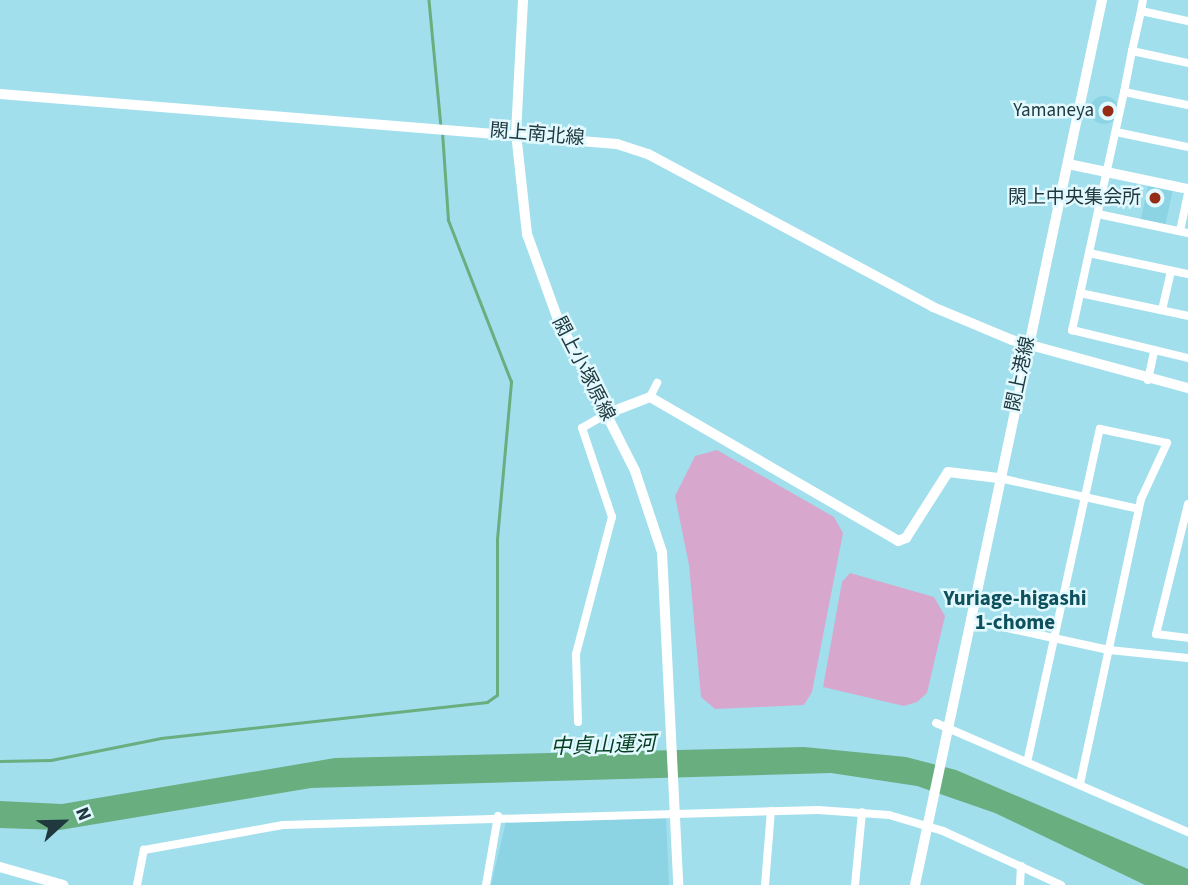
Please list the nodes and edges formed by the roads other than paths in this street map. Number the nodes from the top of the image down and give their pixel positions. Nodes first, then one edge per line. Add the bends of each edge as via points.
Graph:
1 (523, 0) edge
2 (1102, 0) edge
3 (1143, 0) edge
4 (1141, 10) junction
5 (1188, 21) edge
6 (1132, 51) junction
7 (1188, 63) edge
8 (1124, 92) junction
9 (0, 94) edge
10 (1188, 105) edge
11 (1115, 132) junction
12 (516, 133) junction
13 (1188, 147) edge
14 (1068, 164) junction
15 (1106, 172) junction
16 (1188, 192) edge
17 (1098, 214) junction
18 (1184, 232) edge
19 (1089, 253) junction
20 (1171, 271) junction
21 (1188, 274) edge
22 (1080, 293) junction
23 (1163, 310) junction
24 (1188, 316) edge
25 (1026, 346) junction
26 (1154, 351) junction
27 (1188, 358) edge
28 (1148, 380) junction
29 (657, 383) dead end
30 (1188, 387) edge
31 (650, 397) junction
32 (606, 414) junction
33 (999, 478) junction
34 (1084, 498) junction
35 (1188, 504) edge
36 (1139, 509) junction
37 (970, 620) junction
38 (1054, 637) junction
39 (1188, 638) edge
40 (1109, 649) junction
41 (1188, 658) edge
42 (578, 722) dead end
43 (941, 725) junction
44 (1028, 758) junction
45 (1080, 783) junction
46 (675, 811) junction
47 (771, 811) junction
48 (862, 812) junction
49 (498, 816) junction
50 (926, 826) junction
51 (1188, 832) edge
52 (1021, 866) junction
53 (0, 867) edge
54 (63, 885) edge
55 (137, 885) edge
56 (486, 885) edge
57 (678, 885) edge
58 (765, 885) edge
59 (855, 885) edge
60 (915, 885) edge
61 (1020, 885) edge
62 (1061, 885) edge

1 - 12 street, 閖上小塚原線
2 - 14 street, 閖上港線
3 - 4 street
4 - 5 street
4 - 6 street
6 - 7 street
6 - 8 street
8 - 10 street
8 - 11 street
9 - 12 street, 閖上南北線
11 - 13 street
11 - 15 street
12 - 25 street, 閖上南北線 via 617,144 721,193 933,307
12 - 32 street, 閖上小塚原線 via 527,234 557,317
14 - 15 street
14 - 25 street, 閖上港線
15 - 16 street
15 - 17 street
16 - 18 street
17 - 18 street
17 - 19 street
19 - 20 street
19 - 22 street
20 - 21 street
20 - 23 street
22 - 23 street
22 - 26 street via 1072,330
23 - 24 street
25 - 28 street, 閖上南北線
25 - 33 street, 閖上港線
26 - 27 street
26 - 28 street
28 - 30 street, 閖上南北線
29 - 31 street
31 - 32 street
31 - 33 street via 898,541 948,472
32 - 42 street via 582,428 612,517 576,654
32 - 46 street, 閖上小塚原線 via 635,471 662,552
33 - 34 street
33 - 37 street, 閖上港線
34 - 36 street
34 - 36 street via 1100,429 1167,443
34 - 38 street
35 - 39 street via 1156,634
36 - 40 street
37 - 38 street
37 - 43 street, 閖上港線
38 - 40 street
38 - 44 street
40 - 41 street
40 - 45 street
43 - 44 street
43 - 50 street, 閖上港線 via 942,748
44 - 45 street
45 - 51 street
46 - 47 street
46 - 49 street
46 - 57 street
47 - 48 street
47 - 58 street
48 - 50 street
48 - 59 street
49 - 55 street via 306,822 144,850
49 - 56 street
50 - 52 street
50 - 60 street
52 - 61 street
52 - 62 street
53 - 54 street

